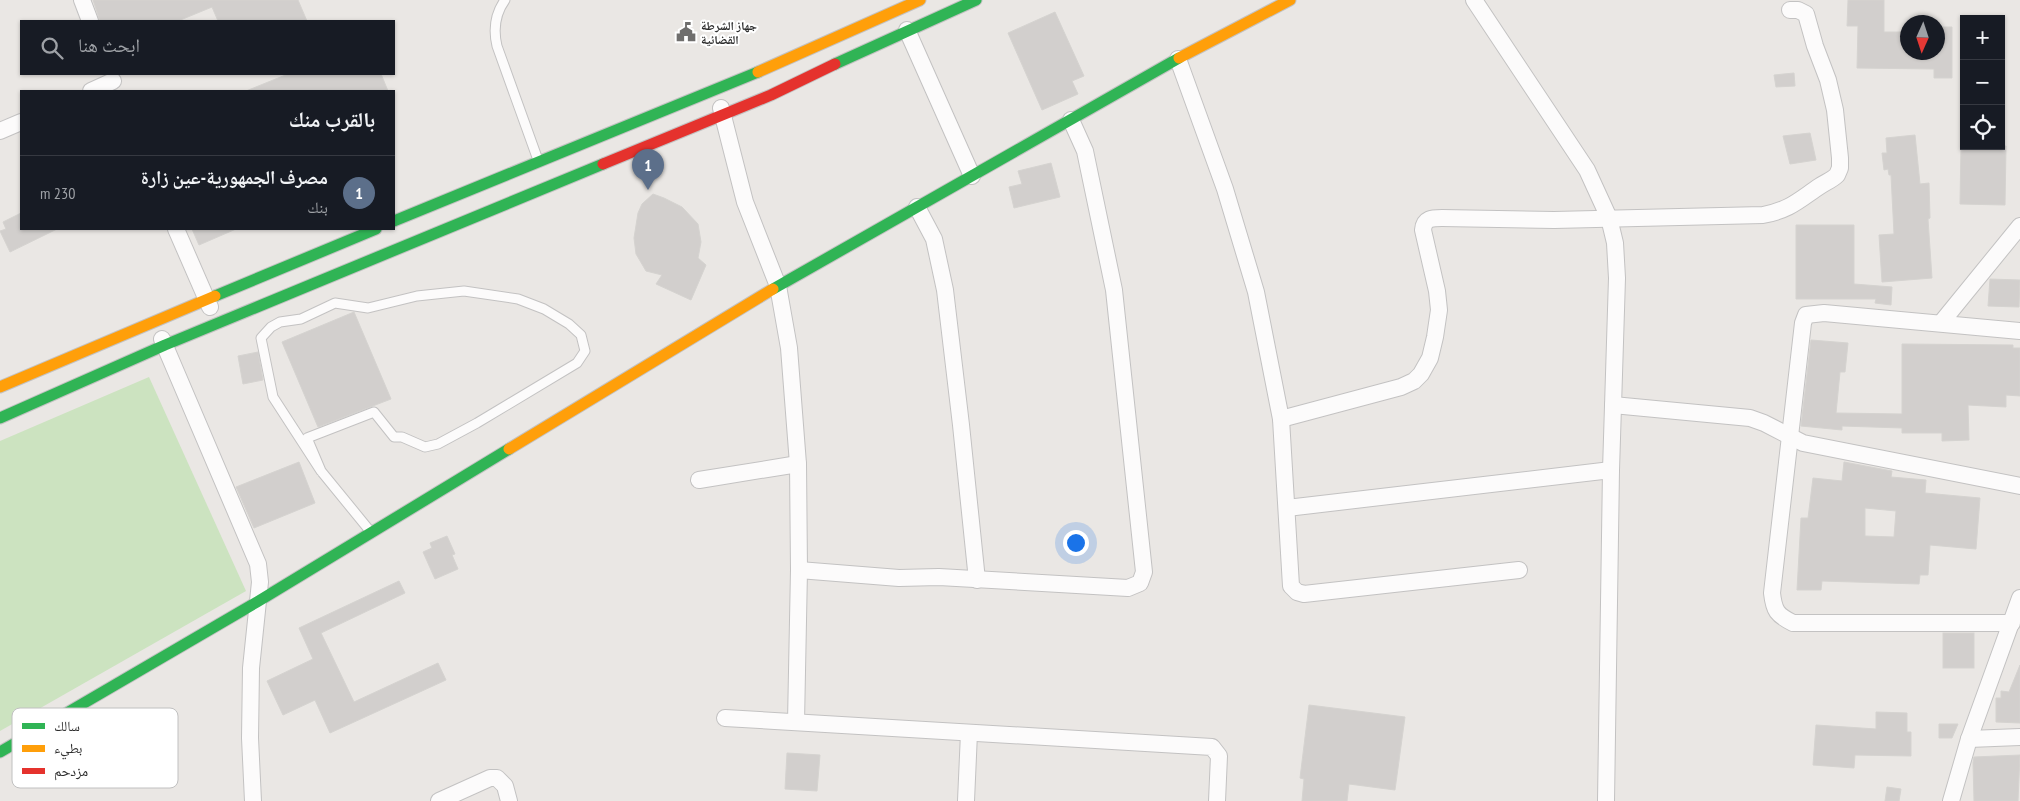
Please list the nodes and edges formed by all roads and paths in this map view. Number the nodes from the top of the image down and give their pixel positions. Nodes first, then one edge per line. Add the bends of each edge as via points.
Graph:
1 (82, 0) edge
2 (504, 0) edge
3 (920, 0) edge
4 (976, 0) edge
5 (1290, 0) edge
6 (1474, 0) edge
7 (901, 4) edge
8 (1790, 10) dead end
9 (90, 20) edge
10 (907, 30) junction
11 (1178, 59) junction
12 (114, 82) edge
13 (715, 89) junction
14 (94, 90) edge
15 (723, 115) junction
16 (1071, 120) junction
17 (20, 122) edge
18 (0, 131) edge
19 (538, 161) junction
20 (972, 176) junction
21 (917, 207) junction
22 (1609, 218) junction
23 (395, 222) edge
24 (2020, 226) edge
25 (176, 230) edge
26 (374, 230) edge
27 (778, 286) junction
28 (206, 300) junction
29 (152, 321) junction
30 (1940, 323) junction
31 (217, 324) junction
32 (2020, 331) edge
33 (165, 345) junction
34 (0, 387) edge
35 (1613, 404) junction
36 (0, 418) edge
37 (1281, 419) junction
38 (1790, 438) junction
39 (798, 464) junction
40 (1611, 470) junction
41 (322, 471) junction
42 (699, 480) dead end
43 (2020, 486) edge
44 (1287, 508) junction
45 (371, 532) junction
46 (800, 570) junction
47 (1519, 570) dead end
48 (977, 580) junction
49 (2020, 598) edge
50 (257, 602) junction
51 (2012, 623) junction
52 (75, 708) edge
53 (725, 718) dead end
54 (796, 722) junction
55 (969, 733) junction
56 (2020, 737) edge
57 (1969, 739) junction
58 (12, 745) edge
59 (0, 752) edge
60 (253, 801) edge
61 (440, 801) edge
62 (509, 801) edge
63 (966, 801) edge
64 (1217, 801) edge
65 (1606, 801) edge
66 (1951, 801) edge

1 - 9 street
2 - 19 lane via 497,13 494,35
3 - 7 main road
4 - 10 main road
5 - 11 main road
6 - 22 street via 1588,170
7 - 13 main road
8 - 22 street via 1806,14 1828,80 1837,132 1840,168 1837,175 1796,204 1773,213
10 - 15 main road
10 - 20 street
11 - 16 main road
11 - 37 street via 1256,292
12 - 14 street
13 - 15 street
13 - 19 main road
15 - 27 street via 745,202
15 - 31 main road
16 - 20 main road
16 - 48 street via 1085,151 1114,290 1143,578 1128,588
17 - 18 street
19 - 23 main road
20 - 21 main road
21 - 27 main road
21 - 48 street via 934,239 945,290
22 - 35 street via 1615,243 1617,278
22 - 37 street via 1427,220 1423,230 1439,310 1430,358 1421,374 1401,387
24 - 30 street
25 - 28 street
26 - 28 main road
27 - 39 street via 789,348
27 - 45 main road
28 - 29 main road
28 - 31 street
29 - 33 street
29 - 34 main road
30 - 32 street
30 - 38 street via 1824,313 1806,315
31 - 33 main road
33 - 36 main road
33 - 50 street via 258,564
35 - 38 street via 1750,418
35 - 40 street
37 - 44 street
38 - 43 street
38 - 51 street via 1772,593 1773,606 1781,617 1793,624
39 - 42 street
39 - 46 street
40 - 44 street
40 - 65 street
41 - 41 lane via 273,397 262,338 280,322 301,319 335,303 368,308 417,296 464,291 526,302 544,309 581,335 585,351 577,363 434,446 425,447 394,437 374,412 307,438
41 - 45 lane
44 - 47 street via 1289,578 1291,586 1304,594
45 - 50 main road
46 - 48 street
46 - 54 street
49 - 51 street
50 - 52 main road
50 - 60 street via 251,668
51 - 57 street
53 - 54 street
54 - 55 street
55 - 63 street
55 - 64 street via 1212,746 1219,756
56 - 57 street
57 - 66 street
58 - 59 main road
61 - 62 street via 490,778 497,778 505,786

